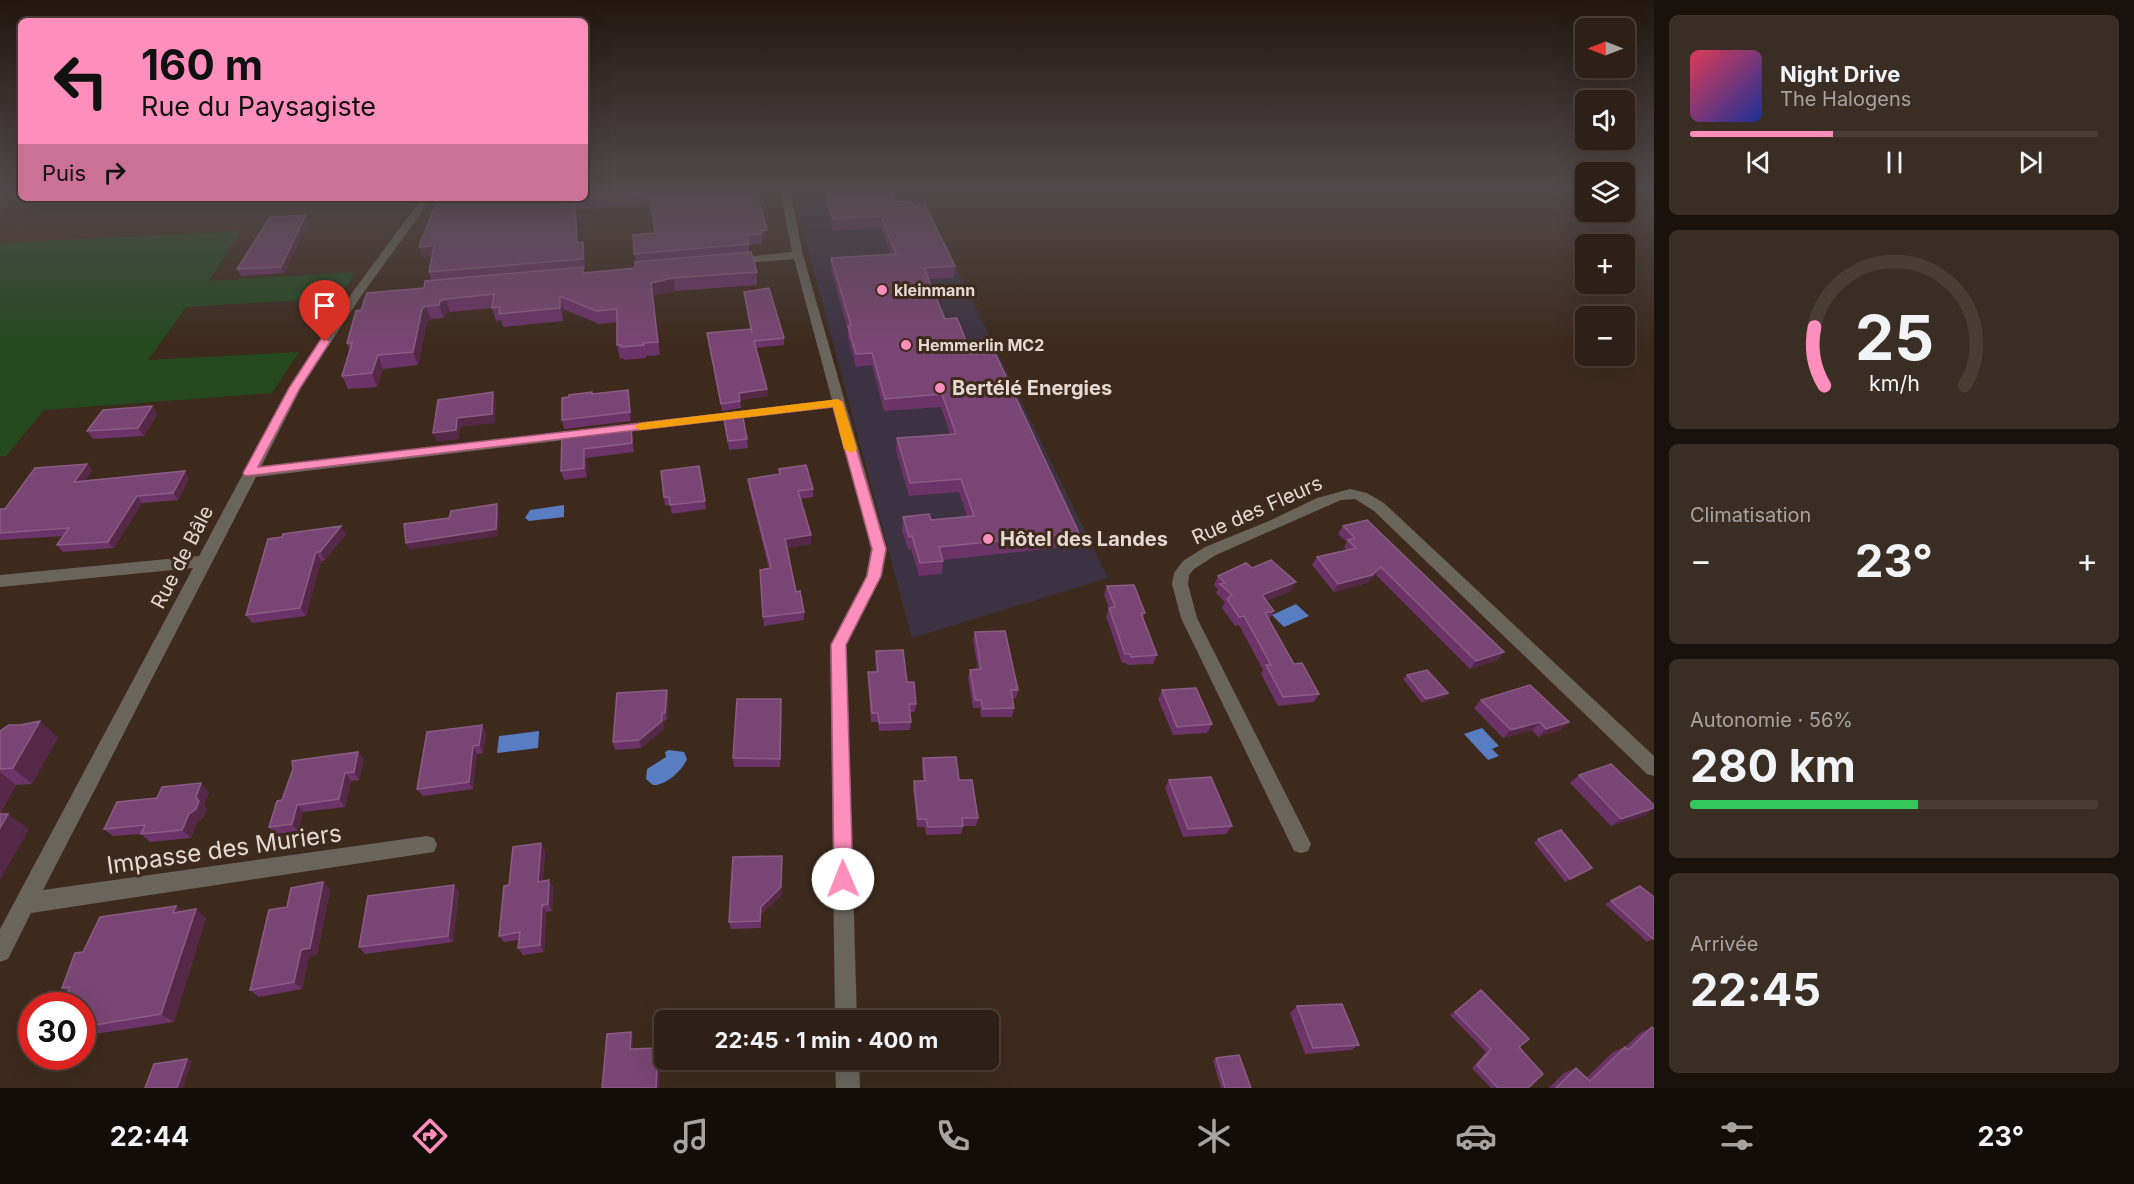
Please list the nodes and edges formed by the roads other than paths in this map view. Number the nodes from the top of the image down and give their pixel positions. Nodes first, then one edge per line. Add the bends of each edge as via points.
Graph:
1 (396, 241) edge
2 (795, 241) edge
3 (798, 255) junction
4 (728, 261) edge
5 (373, 294) edge
6 (356, 295) junction
7 (838, 403) junction
8 (249, 473) junction
9 (204, 561) junction
10 (0, 581) edge
11 (1654, 768) edge
12 (1301, 844) dead end
13 (427, 845) dead end
14 (27, 903) junction
15 (0, 951) edge
16 (846, 1010) edge
17 (847, 1070) edge
18 (848, 1088) edge

1 - 6 street, Rue de Bâle
2 - 3 street
3 - 4 street
3 - 7 street
5 - 6 street
6 - 8 street, Rue de Bâle via 295,388
7 - 8 street
7 - 16 street via 879,549 874,576 838,645
8 - 9 street, Rue de Bâle
9 - 10 street
9 - 14 street, Rue de Bâle
11 - 12 street, Rue des Fleurs via 1379,507 1351,494 1335,497 1224,545 1187,566 1180,576 1189,618
13 - 14 street, Impasse des Muriers
14 - 15 street, Rue de Bâle
17 - 18 street

